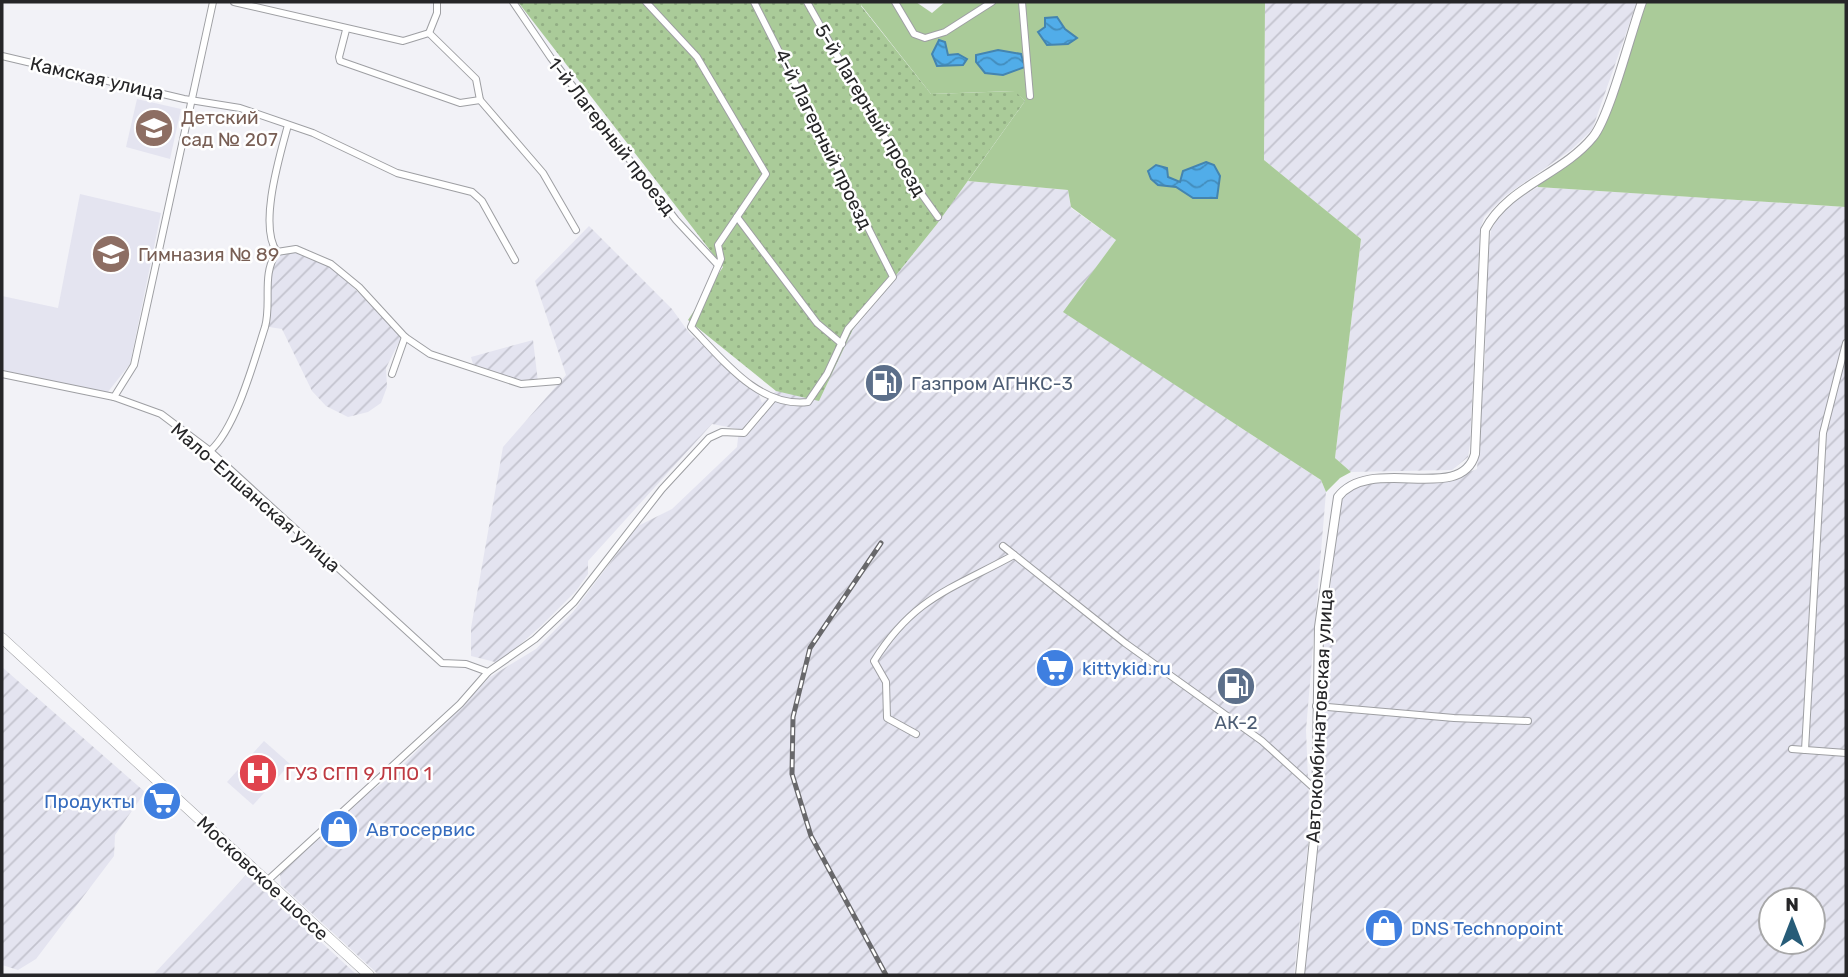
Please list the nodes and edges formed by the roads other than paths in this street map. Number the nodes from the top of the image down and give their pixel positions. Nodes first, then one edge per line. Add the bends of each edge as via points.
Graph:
1 (213, 2) edge
2 (234, 2) edge
3 (437, 2) edge
4 (513, 2) edge
5 (646, 2) edge
6 (754, 2) edge
7 (807, 2) edge
8 (895, 2) edge
9 (975, 2) edge
10 (992, 2) edge
11 (1022, 2) edge
12 (1642, 2) edge
13 (980, 10) junction
14 (346, 30) junction
15 (429, 33) junction
16 (2, 55) edge
17 (1030, 96) dead end
18 (190, 100) junction
19 (480, 100) junction
20 (288, 125) junction
21 (737, 217) junction
22 (938, 217) dead end
23 (576, 230) dead end
24 (276, 252) junction
25 (515, 260) dead end
26 (718, 265) junction
27 (405, 337) junction
28 (1846, 343) edge
29 (842, 344) junction
30 (2, 374) edge
31 (392, 374) dead end
32 (558, 381) dead end
33 (114, 397) junction
34 (772, 400) junction
35 (210, 451) junction
36 (1003, 546) dead end
37 (1014, 555) junction
38 (2, 638) edge
39 (488, 672) junction
40 (1316, 706) junction
41 (1528, 721) dead end
42 (916, 734) dead end
43 (1792, 749) dead end
44 (1805, 750) junction
45 (1846, 753) edge
46 (1315, 789) junction
47 (267, 881) junction
48 (369, 975) edge
49 (1300, 975) edge

1 - 18 street
2 - 14 street
3 - 15 street
4 - 26 street, 1-й Лагерный проезд via 676,220
5 - 21 street via 697,57 766,174
6 - 29 street, 4-й Лагерный проезд via 893,277 848,329
7 - 22 street, 5-й Лагерный проезд via 904,171
8 - 13 street via 914,34 925,38
9 - 13 street
10 - 13 street
11 - 17 street
12 - 40 street, Автокомбинатовская улица via 1595,135 1567,161 1500,206 1485,230 1471,467 1446,478 1362,479 1338,496 1319,627
14 - 15 street via 403,41
14 - 19 street via 340,61 460,103
15 - 19 street via 476,79
16 - 18 street, Камская улица
18 - 20 street, Камская улица via 240,108
18 - 33 street via 134,365
19 - 23 street via 543,173
20 - 24 street via 268,218 268,235
20 - 25 street, Камская улица via 397,173 472,192 482,201
21 - 26 street via 718,245
21 - 29 street via 812,317
24 - 27 street via 296,249 331,264
24 - 35 street via 269,271 264,329 231,424
26 - 34 street via 691,327 733,370
27 - 31 street
27 - 32 street via 430,354 521,384
28 - 44 street via 1823,433
29 - 34 street via 808,402
30 - 33 street, Мало-Елшанская улица
33 - 35 street, Мало-Елшанская улица via 161,414
34 - 39 street via 744,433 722,432 709,439 662,489 574,602 535,639
35 - 39 street, Мало-Елшанская улица via 442,663 466,664
36 - 37 street
37 - 42 street via 916,608 874,661 886,682 887,718
37 - 46 street via 1125,643 1262,741
38 - 47 main road, Московское шоссе
39 - 47 street via 460,704
40 - 41 street
40 - 46 street, Автокомбинатовская улица
43 - 44 street
44 - 45 street
46 - 49 street, Автокомбинатовская улица
47 - 48 main road, Московское шоссе

